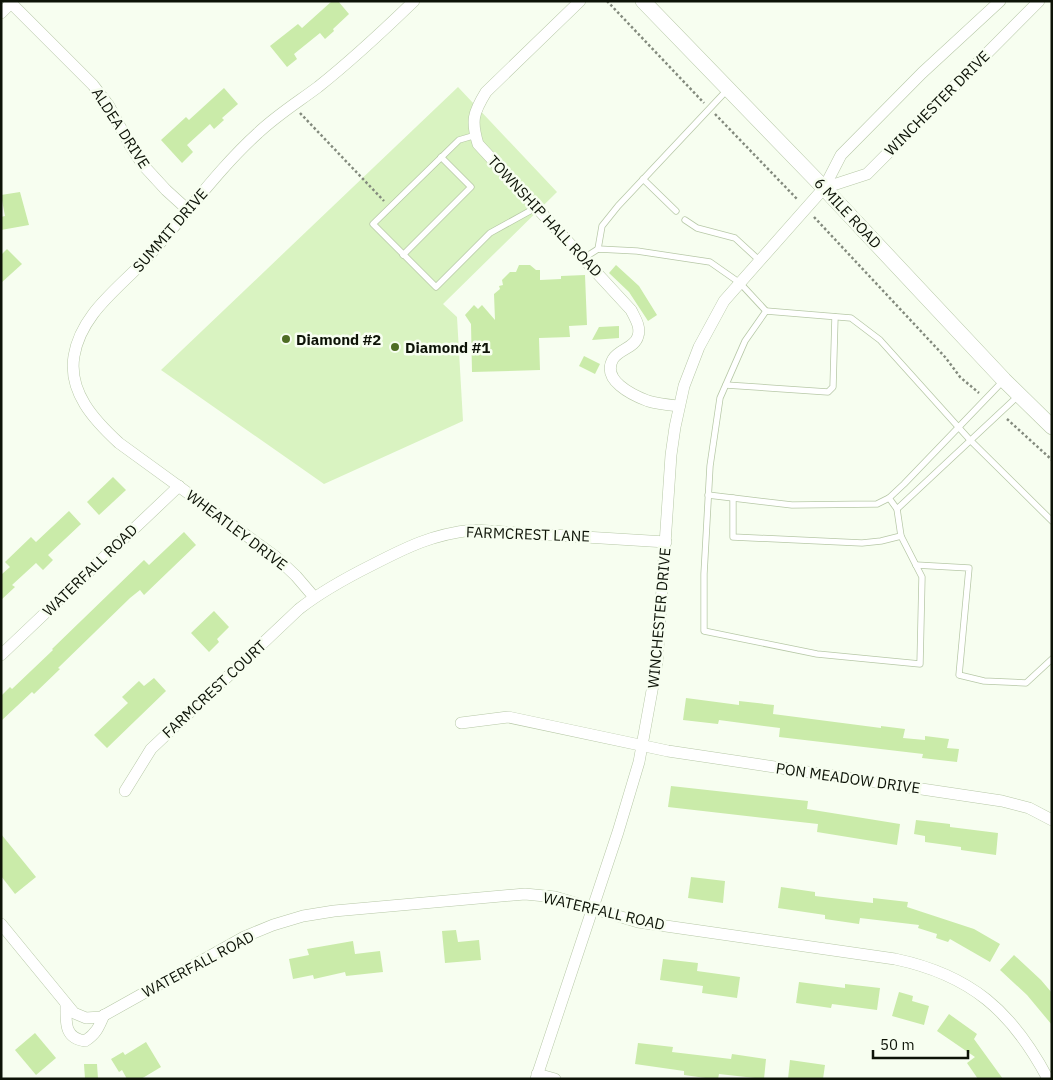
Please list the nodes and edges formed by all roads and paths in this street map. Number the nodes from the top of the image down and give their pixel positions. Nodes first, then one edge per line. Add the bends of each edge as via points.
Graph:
1 (414, 1) edge
2 (580, 1) edge
3 (607, 1) edge
4 (642, 1) edge
5 (1000, 1) edge
6 (1039, 1) edge
7 (12, 2) edge
8 (1, 13) edge
9 (728, 89) junction
10 (292, 105) junction
11 (709, 108) junction
12 (476, 135) junction
13 (441, 157) junction
14 (643, 179) junction
15 (824, 188) junction
16 (536, 207) junction
17 (390, 208) junction
18 (806, 208) junction
19 (188, 210) junction
20 (676, 211) dead end
21 (685, 220) dead end
22 (598, 249) junction
23 (403, 254) junction
24 (584, 258) junction
25 (760, 261) junction
26 (740, 283) junction
27 (766, 311) junction
28 (835, 317) junction
29 (1004, 380) junction
30 (726, 385) junction
31 (1019, 394) junction
32 (986, 398) junction
33 (679, 406) junction
34 (1000, 412) junction
35 (959, 427) junction
36 (1052, 427) edge
37 (970, 440) junction
38 (1052, 460) edge
39 (179, 486) junction
40 (708, 495) junction
41 (733, 498) junction
42 (889, 498) junction
43 (897, 509) junction
44 (1052, 521) edge
45 (901, 536) junction
46 (666, 542) junction
47 (916, 565) junction
48 (314, 597) junction
49 (1, 655) edge
50 (1052, 659) edge
51 (462, 723) dead end
52 (642, 746) junction
53 (125, 791) dead end
54 (1052, 820) edge
55 (592, 908) junction
56 (1, 924) edge
57 (66, 1005) junction
58 (104, 1015) junction
59 (536, 1076) edge
60 (555, 1079) edge
61 (1048, 1079) edge

1 - 10 street, SUMMIT DRIVE via 350,61
2 - 12 street via 486,92 476,108 473,128
3 - 11 path
4 - 9 street, 6 MILE ROAD
5 - 15 street, WINCHESTER DRIVE via 922,73 841,156
6 - 15 street, WINCHESTER DRIVE via 867,174
7 - 8 street
7 - 19 street, ALDEA DRIVE via 93,85 143,165
9 - 11 lane
9 - 15 street, 6 MILE ROAD
10 - 17 path
10 - 19 street, SUMMIT DRIVE via 230,160
11 - 14 lane
11 - 18 path
12 - 13 lane via 459,140
12 - 16 street, TOWNSHIP HALL ROAD via 478,144
13 - 17 lane
13 - 23 lane via 471,187
14 - 20 lane
14 - 22 lane via 602,226
15 - 18 street, WINCHESTER DRIVE
15 - 29 street, 6 MILE ROAD
16 - 23 lane via 490,233 436,287
16 - 24 street, TOWNSHIP HALL ROAD
17 - 23 lane via 373,224
18 - 25 street, WINCHESTER DRIVE
18 - 32 path via 960,377
19 - 39 street, SUMMIT DRIVE via 90,318 76,344 73,370 81,398 102,428
21 - 25 lane via 696,228 735,238
22 - 24 lane
22 - 26 lane via 637,251 710,262
24 - 33 street, TOWNSHIP HALL ROAD via 631,310 638,323 639,335 635,342 613,359 609,369 618,385 647,401
25 - 26 street, WINCHESTER DRIVE
26 - 27 lane
26 - 33 street, WINCHESTER DRIVE via 724,301 702,340
27 - 28 lane
27 - 30 lane via 744,341
28 - 30 lane via 833,388 828,392
28 - 35 lane via 851,318 880,340
29 - 31 street, 6 MILE ROAD
29 - 32 lane
30 - 40 lane via 720,398
31 - 34 lane
31 - 36 street, 6 MILE ROAD
32 - 35 lane
33 - 46 street, WINCHESTER DRIVE via 671,455
34 - 37 lane
34 - 38 path
35 - 37 lane
35 - 42 lane
37 - 43 lane
37 - 44 lane
39 - 48 street, WHEATLEY DRIVE via 276,557
39 - 49 street, WATERFALL ROAD
40 - 41 lane
40 - 47 lane via 704,631 817,654 920,664 922,577
41 - 42 lane via 792,505 877,504
41 - 45 lane via 733,537 862,543
42 - 43 lane
43 - 45 lane
45 - 47 lane
46 - 48 street, FARMCREST LANE via 488,530 454,532 413,545
46 - 52 street, WINCHESTER DRIVE via 657,663
47 - 50 lane via 969,568 959,675 1026,683
48 - 53 street, FARMCREST COURT via 151,749
51 - 52 street, PON MEADOW DRIVE via 508,717
52 - 54 street, PON MEADOW DRIVE via 1002,801 1029,808
52 - 55 street, WINCHESTER DRIVE
55 - 58 street, WATERFALL ROAD via 555,897 525,894 303,916 244,937
55 - 59 street, WINCHESTER DRIVE
55 - 61 street, WATERFALL ROAD via 638,922 895,960 944,973 980,994 1000,1011 1028,1043
56 - 57 street, WATERFALL ROAD
57 - 58 street, WATERFALL ROAD via 74,1013 90,1019
57 - 58 street via 65,1023 77,1040 85,1041 93,1036
59 - 60 street

